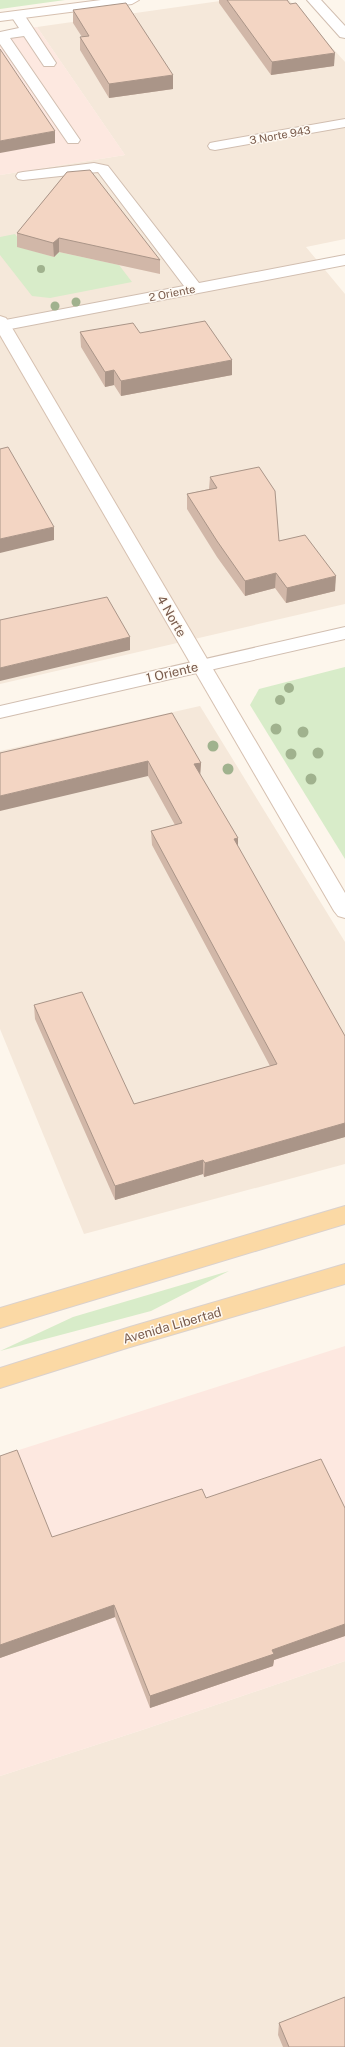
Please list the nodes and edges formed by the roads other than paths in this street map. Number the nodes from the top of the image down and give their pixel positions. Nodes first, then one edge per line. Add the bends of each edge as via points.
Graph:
1 (132, 0) edge
2 (314, 0) edge
3 (17, 14) junction
4 (0, 16) edge
5 (27, 31) junction
6 (345, 34) edge
7 (49, 63) dead end
8 (345, 123) edge
9 (73, 140) dead end
10 (215, 146) dead end
11 (23, 176) dead end
12 (345, 260) edge
13 (194, 288) junction
14 (1, 324) edge
15 (345, 633) edge
16 (200, 666) junction
17 (0, 712) edge
18 (345, 911) edge
19 (345, 1215) edge
20 (345, 1274) edge
21 (0, 1318) edge
22 (0, 1378) edge

1 - 3 street
2 - 6 street
3 - 4 street
3 - 5 street
5 - 7 street
5 - 9 street via 4,35 3,38
8 - 10 street, 3 Norte 943
11 - 13 street via 94,167 103,169
12 - 13 street, 2 Oriente
13 - 14 street, 2 Oriente
14 - 16 street, 4 Norte
15 - 16 street, 1 Oriente
16 - 17 street, 1 Oriente
16 - 18 street, 4 Norte
19 - 21 main road
20 - 22 main road, Avenida Libertad

